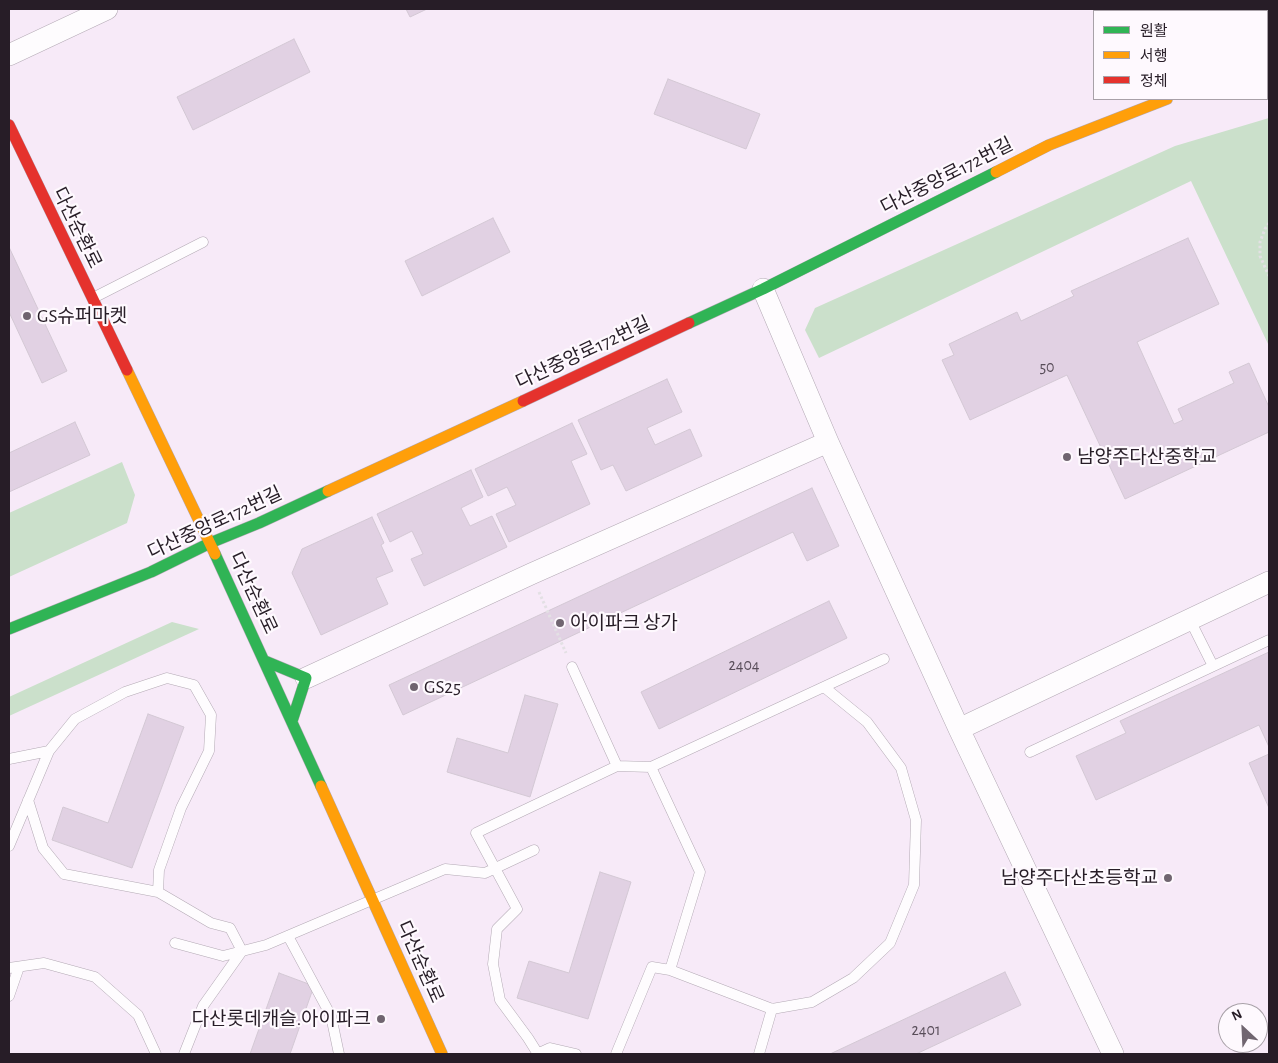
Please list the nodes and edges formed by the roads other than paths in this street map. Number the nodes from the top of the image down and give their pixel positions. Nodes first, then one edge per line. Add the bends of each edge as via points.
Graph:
1 (107, 9) edge
2 (9, 56) edge
3 (1164, 100) edge
4 (9, 125) edge
5 (203, 242) dead end
6 (763, 289) junction
7 (92, 299) junction
8 (828, 442) junction
9 (210, 543) junction
10 (1269, 582) edge
11 (1189, 618) junction
12 (9, 629) edge
13 (1269, 640) edge
14 (884, 659) dead end
15 (265, 661) junction
16 (1213, 666) junction
17 (572, 668) road end
18 (306, 678) junction
19 (824, 687) junction
20 (292, 721) junction
21 (959, 729) junction
22 (49, 750) junction
23 (1030, 752) dead end
24 (9, 759) edge
25 (617, 766) junction
26 (651, 768) junction
27 (28, 800) junction
28 (9, 846) edge
29 (534, 850) dead end
30 (494, 869) junction
31 (158, 892) junction
32 (373, 900) junction
33 (288, 936) junction
34 (175, 943) dead end
35 (242, 951) junction
36 (14, 968) edge
37 (670, 970) junction
38 (9, 996) edge
39 (772, 1010) junction
40 (156, 1054) edge
41 (184, 1054) edge
42 (339, 1054) edge
43 (442, 1054) edge
44 (537, 1054) edge
45 (576, 1054) edge
46 (616, 1054) edge
47 (759, 1054) edge
48 (1113, 1054) edge

1 - 2 street
3 - 6 street, 다산중앙로172번길 via 1049,144
4 - 7 street, 다산순환로
5 - 7 lane
6 - 8 street
6 - 9 street, 다산중앙로172번길
7 - 9 street, 다산순환로
8 - 18 street
8 - 21 street
9 - 12 street, 다산중앙로172번길 via 151,572
9 - 15 street, 다산순환로
10 - 11 street
11 - 16 lane
11 - 21 street
13 - 16 lane
14 - 19 lane
15 - 18 street
15 - 20 street, 다산순환로
16 - 23 lane
17 - 25 lane
18 - 20 street
19 - 26 lane
19 - 39 lane via 867,722 901,768 916,820 914,885 890,942 853,978 812,1002
20 - 32 street, 다산순환로
21 - 48 street
22 - 24 lane
22 - 27 lane
22 - 31 lane via 75,719 125,692 167,678 194,685 211,715 209,751 181,808 159,870
25 - 26 lane
25 - 30 lane via 476,833
26 - 37 lane via 700,872
27 - 28 lane
27 - 31 lane via 43,848 64,874
29 - 30 lane
30 - 32 lane via 485,873 445,869
30 - 44 lane via 516,910 497,930 492,964 500,1000
31 - 35 lane via 211,923 230,928
32 - 33 lane
32 - 43 street, 다산순환로
33 - 35 lane
33 - 42 lane via 331,1016
34 - 35 lane via 222,956
35 - 41 lane via 203,1006
36 - 38 lane
36 - 40 lane via 44,963 95,977 138,1015
37 - 39 lane
37 - 46 lane via 652,967
39 - 47 lane
44 - 45 lane via 550,1048

